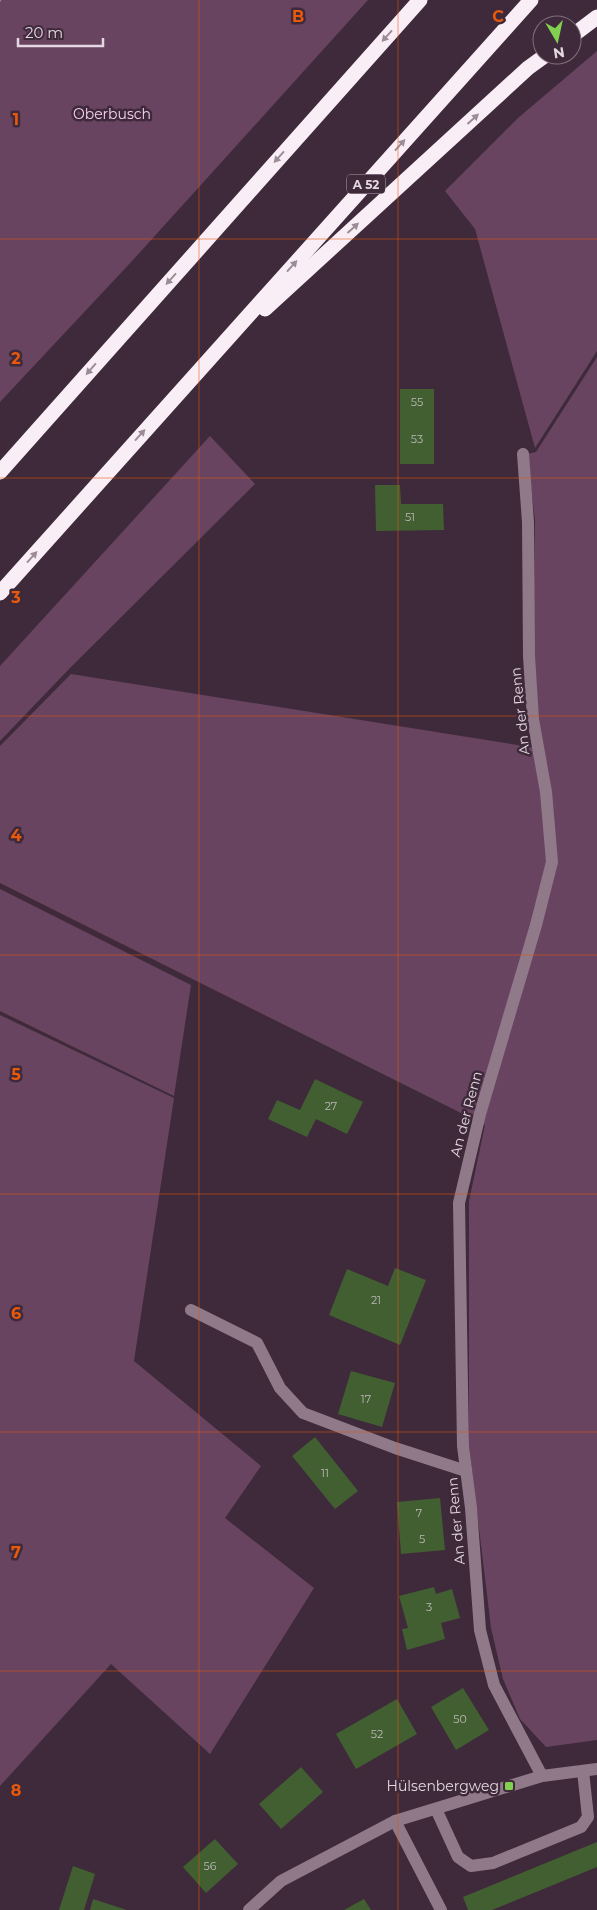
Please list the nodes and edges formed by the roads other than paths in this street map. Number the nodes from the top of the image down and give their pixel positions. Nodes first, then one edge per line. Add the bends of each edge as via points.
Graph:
1 (420, 0) edge
2 (531, 0) edge
3 (597, 17) edge
4 (582, 28) edge
5 (532, 65) edge
6 (201, 368) junction
7 (523, 454) dead end
8 (0, 472) edge
9 (0, 593) edge
10 (191, 1310) dead end
11 (466, 1471) junction
12 (597, 1769) edge
13 (582, 1771) junction
14 (542, 1776) junction
15 (436, 1809) junction
16 (395, 1821) junction
17 (248, 1910) edge
18 (441, 1910) edge

1 -> 8 highway
6 -> 2 highway, A 52
3 - 4 highway
6 -> 5 highway
9 -> 6 highway, A 52
7 - 11 street, An der Renn via 533,719 546,792 552,862 480,1114 459,1203 462,1446
10 - 11 street via 257,1343 280,1388 303,1414
11 - 14 street, An der Renn via 480,1630 494,1685
12 - 13 street
13 - 14 street
13 - 15 street via 588,1817 581,1827 493,1863 471,1866 458,1857
14 - 15 street
15 - 16 street
16 - 17 street via 280,1881
16 - 18 street

